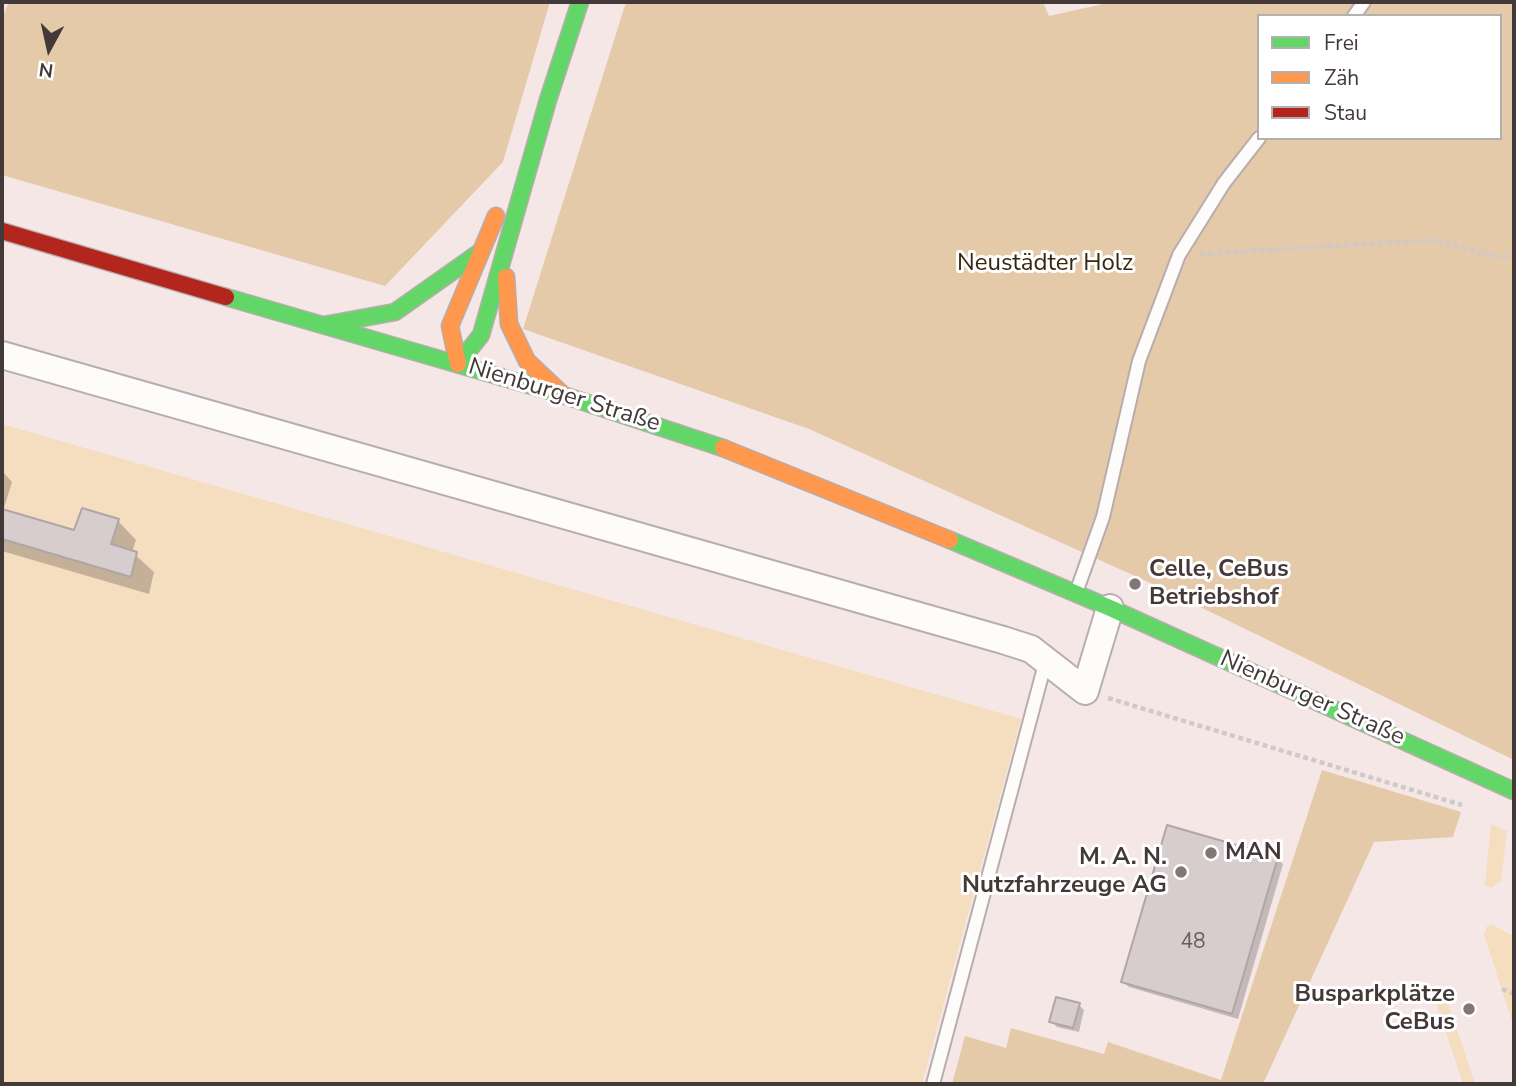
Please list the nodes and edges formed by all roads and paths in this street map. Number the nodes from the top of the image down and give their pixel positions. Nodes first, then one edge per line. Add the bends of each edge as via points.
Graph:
1 (580, 2) edge
2 (548, 100) junction
3 (1257, 140) edge
4 (2, 231) edge
5 (481, 251) junction
6 (1179, 255) junction
7 (1514, 257) edge
8 (505, 259) junction
9 (324, 325) junction
10 (2, 355) edge
11 (458, 364) junction
12 (563, 396) junction
13 (1076, 594) junction
14 (1110, 608) junction
15 (1046, 660) junction
16 (1084, 691) junction
17 (1514, 791) edge
18 (1466, 806) dead end
19 (1502, 989) dead end
20 (1514, 994) edge
21 (933, 1084) edge

1 - 2 main road
2 - 5 main road
2 - 8 main road
3 - 6 lane
4 - 9 main road, Nienburger Straße
5 - 9 main road via 395,312
5 - 11 main road via 450,326
6 - 7 path via 1434,240
6 - 13 lane via 1139,360 1103,517
8 - 11 main road via 481,335
8 - 12 main road via 509,324 527,361
9 - 11 main road, Nienburger Straße
10 - 15 street via 1003,640 1031,649
11 - 12 main road, Nienburger Straße
12 - 13 main road, Nienburger Straße via 779,468
13 - 14 main road, Nienburger Straße
14 - 16 street
14 - 17 main road, Nienburger Straße
15 - 16 street
15 - 21 lane
16 - 18 path
19 - 20 path

